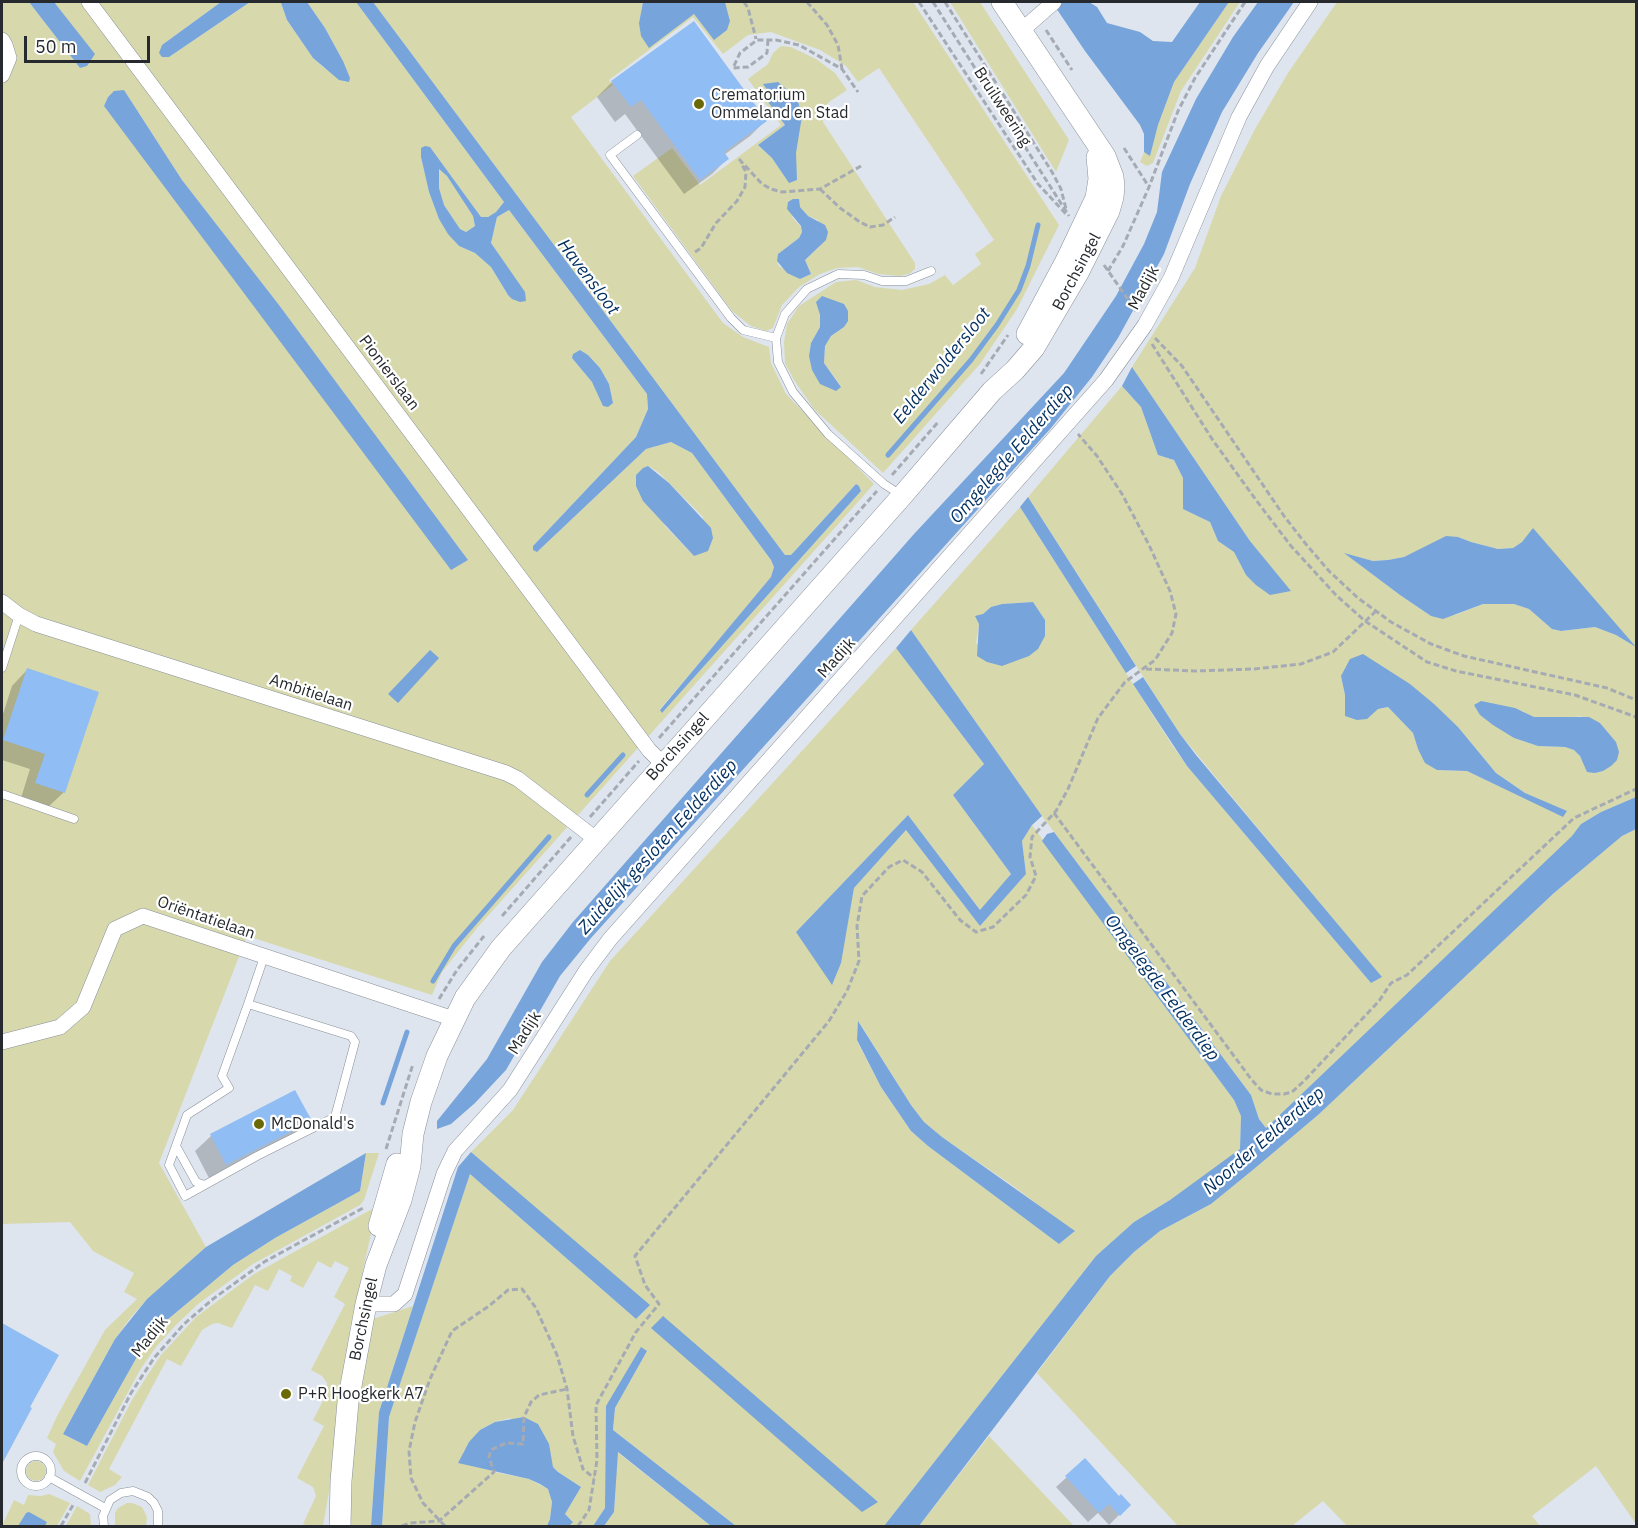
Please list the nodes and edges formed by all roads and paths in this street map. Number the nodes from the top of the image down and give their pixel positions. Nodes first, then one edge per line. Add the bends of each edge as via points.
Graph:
1 (89, 2) edge
2 (744, 2) edge
3 (807, 2) edge
4 (919, 2) edge
5 (933, 2) edge
6 (945, 2) edge
7 (1002, 2) edge
8 (1245, 2) edge
9 (1310, 2) edge
10 (1050, 5) edge
11 (1022, 31) junction
12 (2, 40) edge
13 (757, 40) junction
14 (768, 40) junction
15 (842, 69) junction
16 (2, 75) edge
17 (858, 92) dead end
18 (637, 135) dead end
19 (861, 166) dead end
20 (820, 189) junction
21 (895, 217) dead end
22 (1072, 221) junction
23 (686, 258) junction
24 (931, 271) dead end
25 (1138, 314) dead end
26 (776, 338) junction
27 (1069, 424) junction
28 (902, 496) junction
29 (2, 602) edge
30 (1376, 611) junction
31 (19, 615) junction
32 (1365, 621) junction
33 (2, 668) edge
34 (1145, 669) junction
35 (1636, 700) edge
36 (1636, 717) edge
37 (663, 764) junction
38 (1636, 789) edge
39 (2, 794) edge
40 (1054, 813) junction
41 (74, 819) dead end
42 (597, 840) junction
43 (264, 957) junction
44 (248, 1004) junction
45 (454, 1019) junction
46 (2, 1042) edge
47 (413, 1134) junction
48 (176, 1146) junction
49 (204, 1185) junction
50 (387, 1196) junction
51 (376, 1265) junction
52 (366, 1304) junction
53 (567, 1389) junction
54 (49, 1477) dead end
55 (594, 1478) junction
56 (341, 1480) junction
57 (79, 1493) junction
58 (105, 1508) junction
59 (440, 1521) junction
60 (61, 1527) edge
61 (104, 1527) edge
62 (158, 1527) edge
63 (330, 1527) edge
64 (340, 1527) edge
65 (402, 1527) edge
66 (445, 1527) edge
67 (578, 1527) edge

1 - 37 street, Pionierslaan
2 - 13 path
3 - 15 path via 838,45
4 - 22 path, Bruilweering via 1038,184
5 - 22 path, Bruilweering
6 - 22 path, Bruilweering via 1052,172
7 - 11 main road, Borchsingel
8 - 25 path via 1178,111 1149,187 1108,272
9 - 27 street, Madijk via 1239,117 1171,278 1145,325
10 - 11 street
11 - 28 main road, Borchsingel via 1105,156 1113,177 1113,197 1047,329
12 - 16 street via 9,58
13 - 14 path
13 - 14 path via 740,53 733,68 748,67 766,53
14 - 15 path via 799,45
15 - 17 path
18 - 23 lane via 610,154
19 - 20 path
20 - 21 path via 840,208 870,227
20 - 23 path via 771,189 739,159 746,172 745,187 701,248
23 - 26 lane via 742,330
24 - 26 lane via 906,281 838,274 807,289 784,314
26 - 28 lane via 778,362 793,392 828,434
27 - 34 path via 1097,456 1122,494 1170,591 1176,614 1172,633
27 - 52 street, Madijk via 610,939 510,1090 455,1151 405,1294 394,1304
28 - 37 main road, Borchsingel
29 - 31 street, Ambitielaan
30 - 32 path
30 - 32 path via 1329,571 1305,543 1182,366 1149,334 1165,367 1256,500 1336,595
30 - 35 path via 1431,644 1464,656 1608,688
31 - 33 lane
31 - 42 street, Ambitielaan via 36,624 506,774
32 - 34 path via 1333,652 1301,664 1254,669
32 - 36 path via 1427,662 1575,695
34 - 40 path via 1125,682 1098,718
37 - 42 main road, Borchsingel
38 - 40 path via 1574,818 1407,975 1391,984 1304,1081 1284,1094 1261,1090 1251,1079
39 - 41 lane
40 - 55 path via 1032,837 1030,857 1036,876 1026,895 993,927 976,932 960,920 922,872 903,860 889,867 862,896 857,926 859,961 829,1021 635,1256 645,1285 659,1304 636,1332 597,1405
42 - 45 main road, Borchsingel via 501,948
43 - 44 lane
43 - 45 street, Oriëntatielaan
43 - 46 street, Oriëntatielaan via 143,916 115,929 83,1007 60,1027
44 - 48 lane via 222,1076 229,1088 187,1115
44 - 49 lane via 351,1036 356,1042 335,1117
45 - 47 main road, Borchsingel via 437,1056
47 - 50 main road, Borchsingel via 397,1164
47 - 51 main road, Borchsingel via 401,1200
48 - 49 lane via 196,1182
48 - 49 lane via 169,1165 185,1196
50 - 51 main road, Borchsingel via 379,1226
50 - 57 path, Madijk via 373,1193 366,1206 264,1262 184,1324 154,1358 131,1394
51 - 52 main road, Borchsingel
52 - 56 main road, Borchsingel via 348,1402
53 - 55 path via 573,1436 584,1469
53 - 59 path via 539,1395 531,1402 524,1417 523,1444 506,1443 490,1450 494,1472
53 - 59 path via 545,1327 522,1289 508,1290 452,1331 430,1379 409,1451 411,1478 423,1503
54 - 57 lane
55 - 67 path via 589,1510
56 - 63 main road, Borchsingel
56 - 64 main road, Borchsingel
57 - 58 lane
57 - 60 path, Madijk
58 - 61 lane
58 - 62 lane via 121,1493 141,1493 154,1503
59 - 65 path
59 - 66 path

